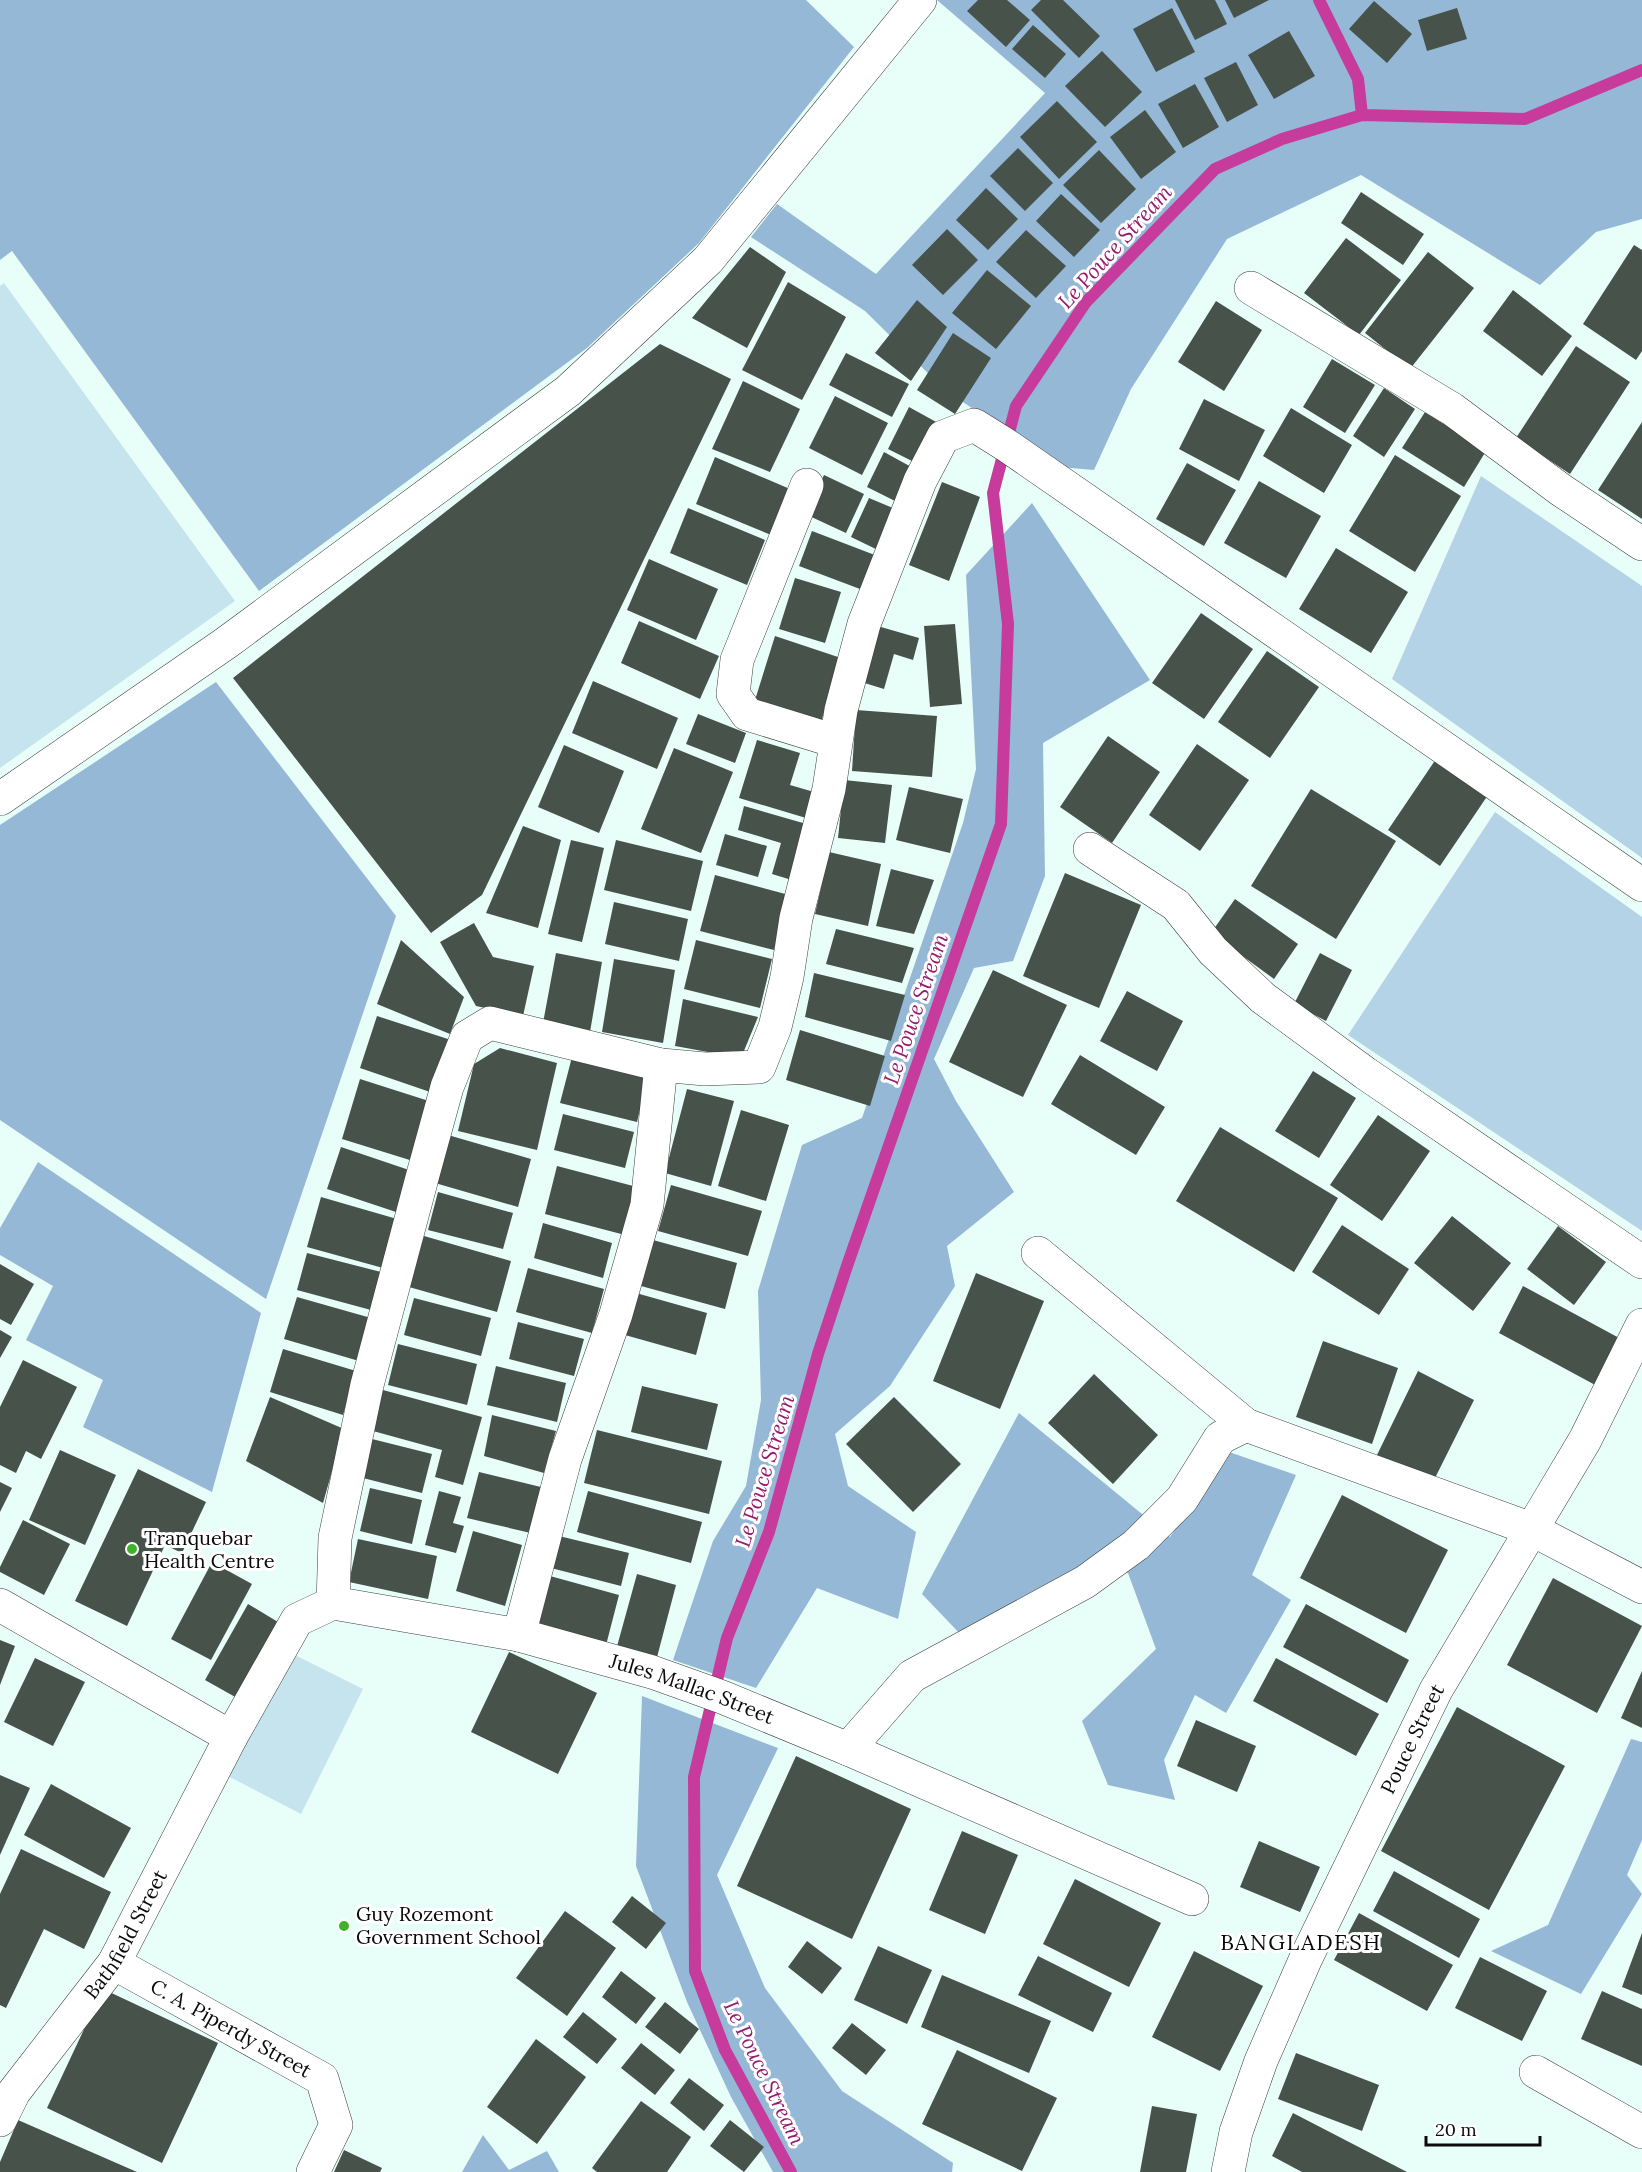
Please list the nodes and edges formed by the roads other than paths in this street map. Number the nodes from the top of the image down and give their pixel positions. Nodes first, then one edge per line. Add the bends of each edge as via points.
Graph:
1 (920, 0) edge
2 (1251, 288) dead end
3 (807, 485) dead end
4 (1642, 544) edge
5 (835, 741) junction
6 (0, 799) edge
7 (1090, 849) dead end
8 (1642, 885) edge
9 (661, 1065) junction
10 (1038, 1253) dead end
11 (1642, 1262) edge
12 (1642, 1325) edge
13 (1246, 1425) junction
14 (1531, 1529) junction
15 (1642, 1587) edge
16 (333, 1603) junction
17 (0, 1605) edge
18 (519, 1635) junction
19 (231, 1737) junction
20 (848, 1749) junction
21 (1192, 1899) dead end
22 (114, 1963) junction
23 (1536, 2072) dead end
24 (0, 2120) edge
25 (1642, 2132) edge
26 (313, 2172) edge
27 (1228, 2172) edge

1 - 6 street via 708,260 568,391 235,636
2 - 4 street via 1452,409
3 - 5 street via 737,660 733,694 747,714
5 - 8 street via 864,624 920,481 943,437 974,425
5 - 9 street via 829,789 796,918 788,977 759,1068
7 - 11 street via 1176,905 1213,951 1272,1005
9 - 16 street via 490,1023 467,1037 447,1087 367,1385 334,1538
9 - 18 street via 647,1206 616,1314 565,1459
10 - 13 street
12 - 14 street, Pouce Street via 1585,1440
13 - 14 street
13 - 20 street via 1220,1438 1182,1498 1136,1545 1085,1582 912,1676
14 - 15 street
14 - 27 street, Pouce Street via 1436,1690 1306,1958 1261,2061 1236,2132
16 - 18 street, Jules Mallac Street
16 - 19 street via 297,1620
17 - 19 street
18 - 20 street, Jules Mallac Street via 652,1672
19 - 22 street, Bathfield Street
20 - 21 street, Jules Mallac Street
22 - 24 street, Bathfield Street via 14,2092
22 - 26 street, C. A. Piperdy Street via 322,2079 336,2125
23 - 25 street

